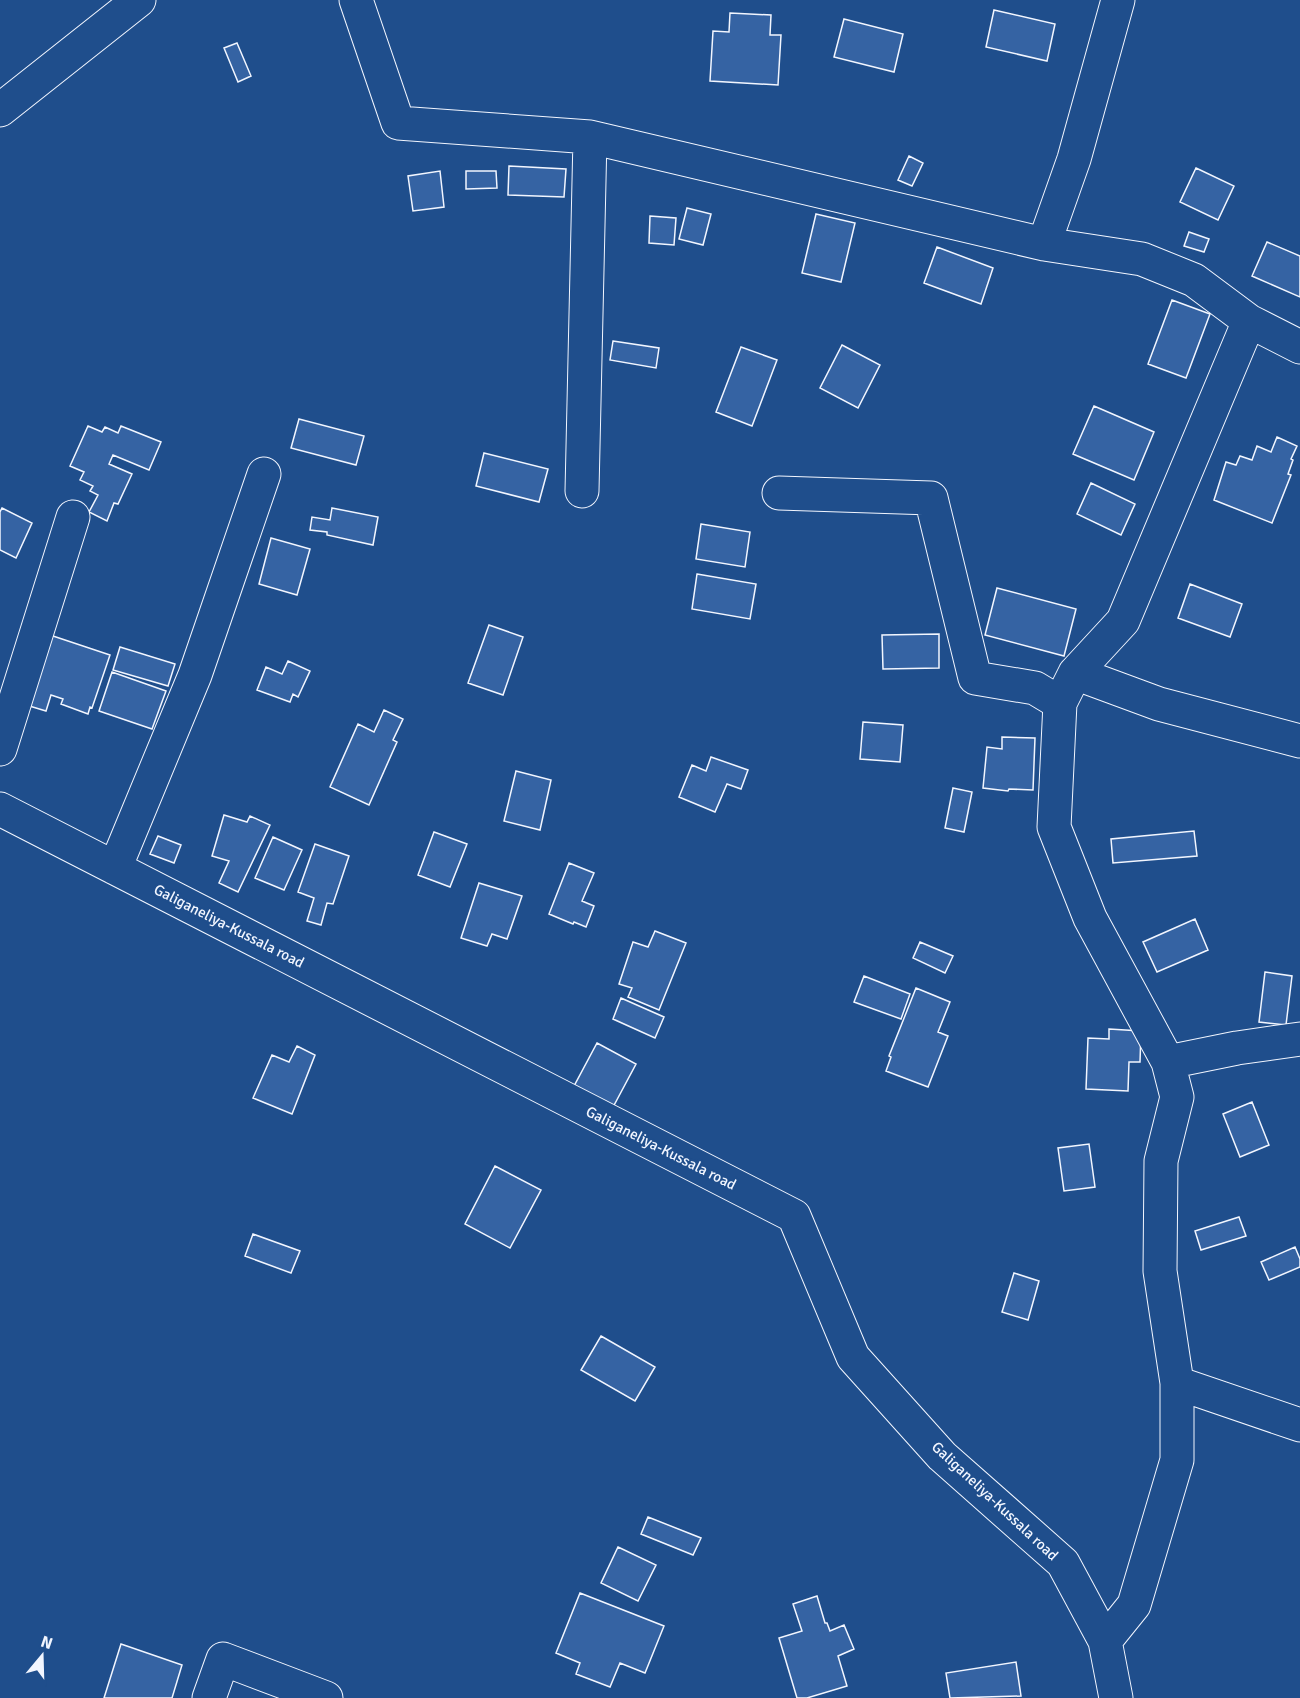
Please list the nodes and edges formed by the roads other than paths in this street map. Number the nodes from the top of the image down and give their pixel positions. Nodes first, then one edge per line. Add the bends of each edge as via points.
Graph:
1 (139, 0) edge
2 (356, 0) edge
3 (1118, 0) edge
4 (0, 110) edge
5 (590, 137) junction
6 (1044, 244) junction
7 (1249, 321) junction
8 (1300, 347) edge
9 (264, 474) dead end
10 (582, 490) dead end
11 (779, 494) dead end
12 (73, 517) dead end
13 (1075, 673) junction
14 (1060, 703) junction
15 (1300, 741) edge
16 (0, 749) edge
17 (0, 809) edge
18 (115, 868) junction
19 (1300, 1039) edge
20 (1168, 1062) junction
21 (1177, 1383) junction
22 (1300, 1425) edge
23 (1105, 1641) junction
24 (209, 1698) edge
25 (326, 1698) edge
26 (1116, 1698) edge

1 - 4 street
2 - 5 street via 398,123
3 - 6 street via 1074,159
5 - 6 street
5 - 10 street
6 - 7 street via 1142,259 1194,280
7 - 8 street
7 - 13 street via 1123,621
9 - 18 street via 195,675
11 - 14 street via 931,498 975,678 1035,688
12 - 16 street
13 - 14 street
13 - 15 street via 1159,704
14 - 20 street via 1054,827 1090,918
17 - 18 street, Galiganeliya-Kussala road
18 - 23 street, Galiganeliya-Kussala road via 794,1216 853,1357 942,1456 1063,1563
19 - 20 street
20 - 21 street via 1177,1097 1161,1161 1160,1271
21 - 22 street
21 - 23 street via 1177,1460 1134,1605
23 - 26 street, Galiganeliya-Kussala road
24 - 25 street via 223,1659

